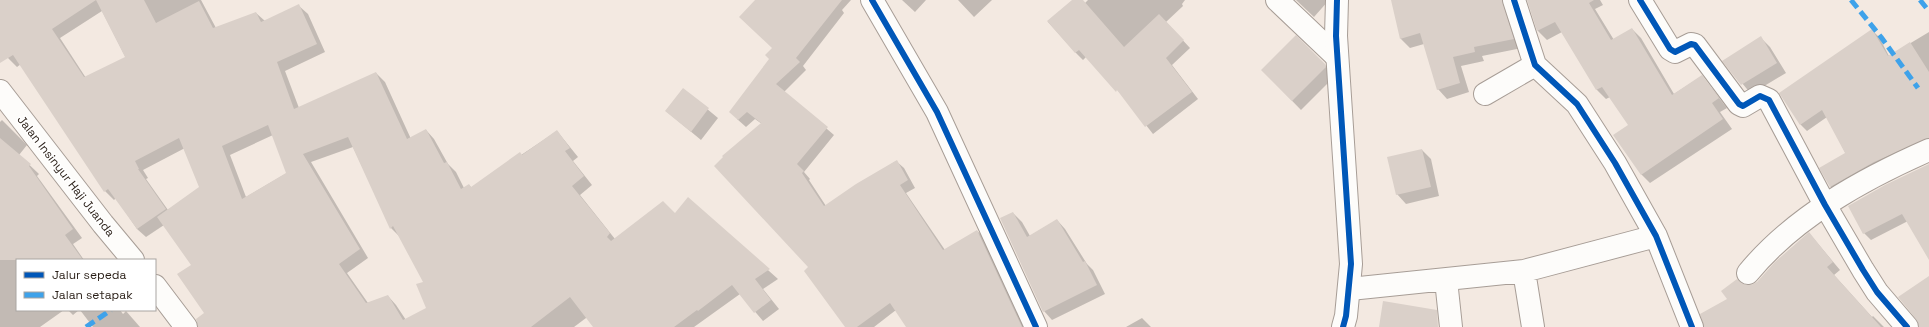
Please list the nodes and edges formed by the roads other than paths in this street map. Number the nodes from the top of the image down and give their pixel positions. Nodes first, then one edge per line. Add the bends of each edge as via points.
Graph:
1 (872, 0) edge
2 (1277, 0) edge
3 (1337, 0) edge
4 (1514, 0) edge
5 (1640, 0) edge
6 (1337, 57) junction
7 (1535, 65) junction
8 (1485, 94) dead end
9 (1, 97) edge
10 (1929, 150) edge
11 (1825, 205) junction
12 (1656, 236) junction
13 (133, 259) edge
14 (1524, 271) junction
15 (1748, 273) dead end
16 (1446, 280) junction
17 (156, 287) edge
18 (1350, 289) junction
19 (186, 327) edge
20 (1036, 327) edge
21 (1343, 327) edge
22 (1451, 327) edge
23 (1533, 327) edge
24 (1692, 327) edge
25 (1907, 327) edge

1 - 20 street via 937,112
2 - 6 street
3 - 6 street
4 - 7 street
5 - 11 street via 1670,50 1675,52 1691,44 1695,45 1739,104 1743,106 1760,96 1769,100
6 - 18 street via 1351,264
7 - 8 street
7 - 12 street via 1577,104 1615,162
9 - 13 street, Jalan Insinyur Haji Juanda
10 - 11 street via 1895,165
11 - 15 street via 1765,253
11 - 25 street via 1877,292
12 - 14 street
12 - 24 street
14 - 16 street
14 - 23 street
16 - 18 street
16 - 22 street
17 - 19 street
18 - 21 street

